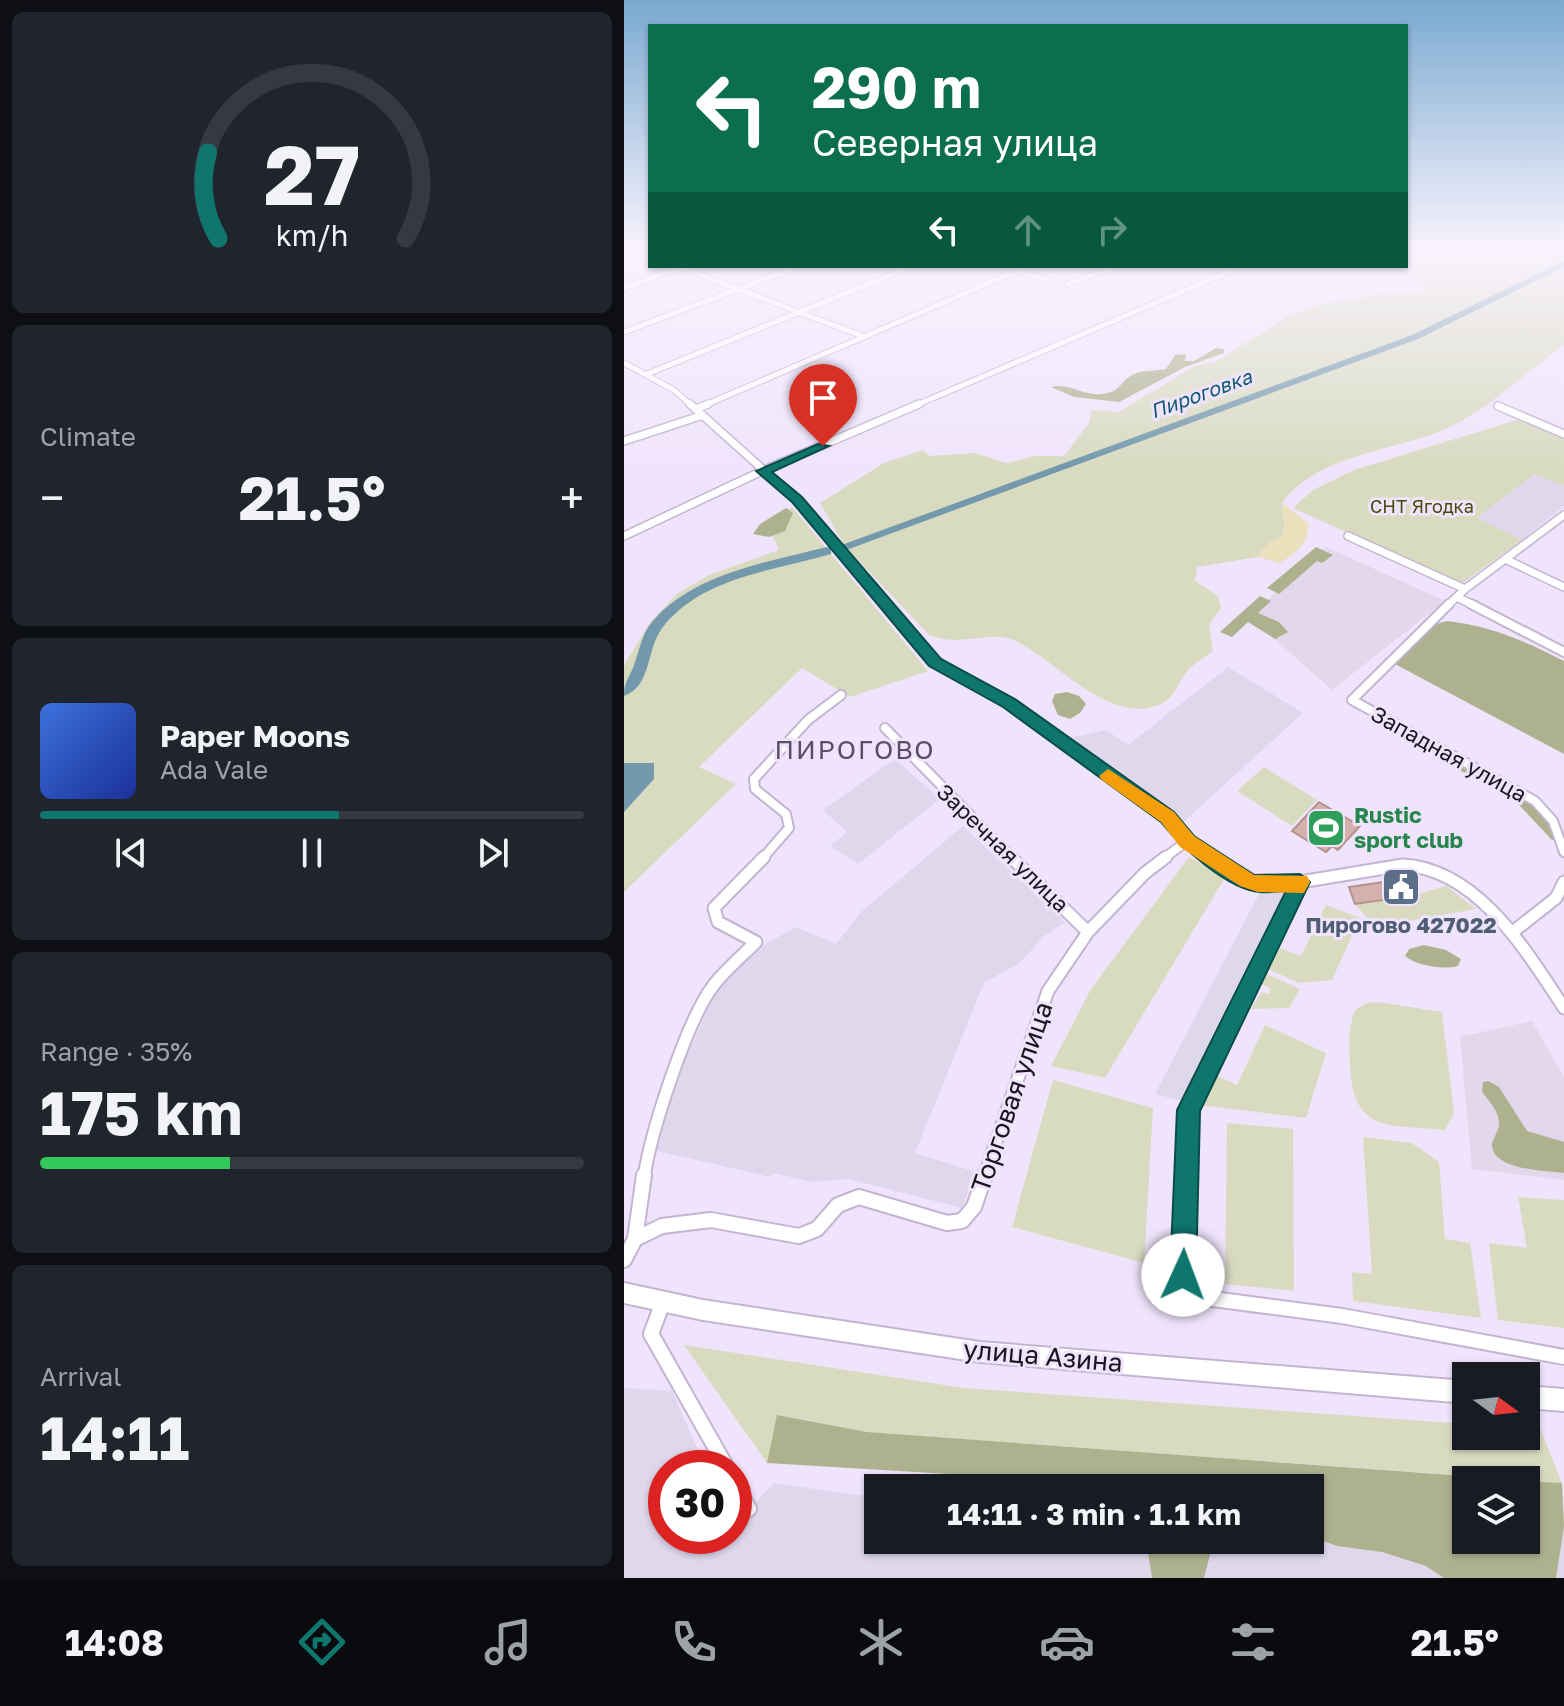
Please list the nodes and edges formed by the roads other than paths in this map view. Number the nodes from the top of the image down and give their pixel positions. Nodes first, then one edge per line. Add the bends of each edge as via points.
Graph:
1 (657, 320) edge
2 (778, 320) edge
3 (821, 320) edge
4 (905, 320) edge
5 (1116, 320) edge
6 (624, 332) edge
7 (865, 337) junction
8 (624, 363) edge
9 (647, 374) junction
10 (1498, 406) dead end
11 (698, 412) junction
12 (1564, 434) edge
13 (624, 441) edge
14 (762, 471) junction
15 (1564, 515) edge
16 (624, 536) edge
17 (1348, 536) dead end
18 (1505, 559) junction
19 (1564, 587) edge
20 (1465, 589) junction
21 (1457, 597) junction
22 (1564, 652) edge
23 (841, 695) dead end
24 (885, 728) dead end
25 (1187, 841) junction
26 (1564, 852) edge
27 (1300, 882) junction
28 (1564, 882) edge
29 (1514, 931) junction
30 (1088, 932) junction
31 (1564, 1008) edge
32 (635, 1239) junction
33 (624, 1260) edge
34 (624, 1293) edge
35 (663, 1302) junction
36 (1564, 1357) edge
37 (1452, 1391) edge
38 (1540, 1398) edge
39 (1564, 1400) edge
40 (717, 1450) edge

1 - 6 street
2 - 9 street
3 - 7 street
4 - 7 street
5 - 14 street
7 - 11 street
8 - 9 street
9 - 11 street
10 - 12 street
11 - 13 street
11 - 14 street
14 - 16 street
14 - 25 street via 797,500 935,663 1009,703 1167,817
15 - 18 street, Западная улица
17 - 20 street
18 - 19 street
18 - 20 street, Западная улица
20 - 21 street, Западная улица
21 - 22 street
21 - 26 street, Западная улица via 1352,700 1535,801 1553,821
23 - 32 street via 808,720 754,779 755,789 786,814 789,828 714,908 718,922 756,942 713,986 695,1016 648,1150
24 - 30 street, Заречная улица
25 - 27 street via 1247,881
25 - 30 street, Торговая улица via 1145,873
27 - 29 street via 1420,866 1472,892
27 - 36 street via 1188,1110 1183,1275 1205,1298 1342,1316
28 - 29 street via 1556,898
29 - 31 street
30 - 32 street, Торговая улица via 1048,991 974,1207 962,1221 947,1223 859,1197 838,1205 817,1229 799,1236 711,1220 662,1226
32 - 33 street
34 - 35 main road, улица Азина
35 - 37 main road, улица Азина via 980,1352
35 - 40 street via 651,1334
38 - 39 main road

